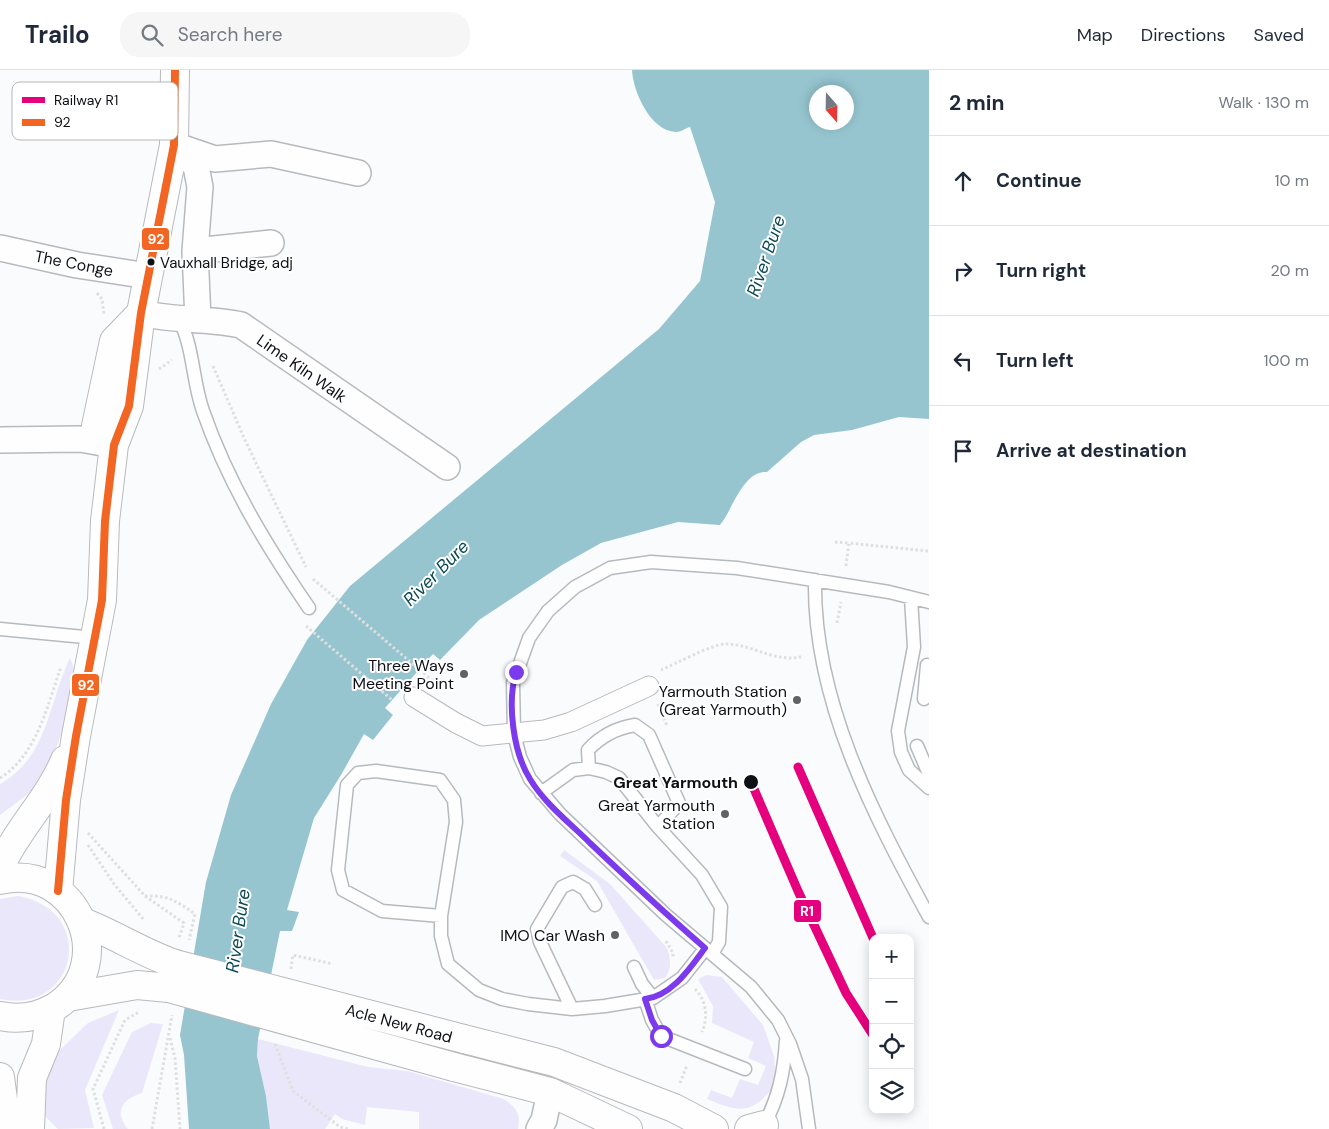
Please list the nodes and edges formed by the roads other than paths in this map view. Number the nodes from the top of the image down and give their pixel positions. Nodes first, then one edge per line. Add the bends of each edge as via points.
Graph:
1 (174, 140) edge
2 (174, 145) junction
3 (358, 173) dead end
4 (271, 243) dead end
5 (0, 248) edge
6 (195, 251) junction
7 (148, 276) junction
8 (142, 313) junction
9 (188, 319) junction
10 (0, 440) edge
11 (114, 445) junction
12 (447, 467) dead end
13 (815, 580) junction
14 (911, 598) junction
15 (929, 602) edge
16 (309, 608) dead end
17 (0, 629) edge
18 (95, 638) junction
19 (914, 647) junction
20 (928, 667) edge
21 (649, 686) road end
22 (414, 696) dead end
23 (924, 699) dead end
24 (514, 734) junction
25 (76, 736) junction
26 (917, 746) dead end
27 (590, 768) junction
28 (929, 774) edge
29 (929, 788) edge
30 (541, 793) junction
31 (658, 826) junction
32 (0, 867) edge
33 (0, 880) edge
34 (58, 891) junction
35 (595, 905) dead end
36 (441, 916) junction
37 (929, 917) edge
38 (83, 922) junction
39 (709, 952) junction
40 (174, 965) junction
41 (634, 967) dead end
42 (649, 999) junction
43 (59, 1003) junction
44 (572, 1009) junction
45 (0, 1016) edge
46 (788, 1040) junction
47 (745, 1069) dead end
48 (0, 1077) edge
49 (550, 1092) junction
50 (691, 1115) junction
51 (763, 1128) edge
52 (7, 1129) edge
53 (30, 1129) edge
54 (539, 1129) edge
55 (628, 1129) edge
56 (714, 1129) edge
57 (737, 1129) edge
58 (809, 1129) edge

1 - 2 main road
2 - 3 street via 215,159 271,154
2 - 6 street via 196,166 200,187
2 - 7 main road
4 - 6 street
5 - 7 street, The Conge
6 - 9 street
7 - 8 main road
8 - 9 street, Lime Kiln Walk
8 - 11 main road via 128,406
9 - 12 street, Lime Kiln Walk via 241,325
9 - 16 lane via 202,409 229,478 256,528
10 - 11 street via 71,439
11 - 18 main road via 105,521 102,600
13 - 14 lane
13 - 24 lane via 737,568 651,562 610,568 575,587 548,611 529,638 513,683
13 - 37 lane via 822,651 836,716 860,781
14 - 15 lane
14 - 19 lane
17 - 18 lane
18 - 25 main road
19 - 20 lane
19 - 29 lane via 898,731 901,752 909,770
20 - 23 lane
21 - 24 street via 571,722
22 - 24 street via 482,736
24 - 30 lane via 530,779
25 - 32 main road via 57,780
25 - 34 main road via 66,800
26 - 28 lane
27 - 30 lane via 574,770
27 - 31 lane via 619,778
27 - 31 lane via 588,750 599,738 622,727 635,725 649,735 679,803
30 - 39 lane
31 - 39 lane via 702,875 721,907 719,942
33 - 34 main road via 26,878
34 - 38 main road via 73,905
35 - 44 lane via 585,888 573,882 562,887 537,929
36 - 36 lane via 456,822 454,800 440,780 376,771 358,773 347,785 338,870 343,890 382,911
36 - 44 lane via 441,936 448,964 479,990 502,999
38 - 40 main road, Acle New Road via 108,931
38 - 43 main road via 87,944 85,967 81,978
39 - 42 lane via 682,978
39 - 46 lane via 751,987 778,1020
40 - 43 main road, Acle New Road via 137,985
40 - 49 main road, Acle New Road, bridge via 454,1067
40 - 50 main road, Acle New Road, bridge via 554,1062
41 - 42 lane
42 - 44 lane
42 - 47 lane via 652,1020 661,1036
43 - 45 main road, Acle New Road via 25,1018
43 - 53 main road via 32,1078
46 - 51 lane via 783,1076
46 - 58 lane via 802,1079
48 - 52 main road
49 - 54 street
49 - 55 main road, Acle New Road
50 - 56 main road, Acle New Road
50 - 57 main road

